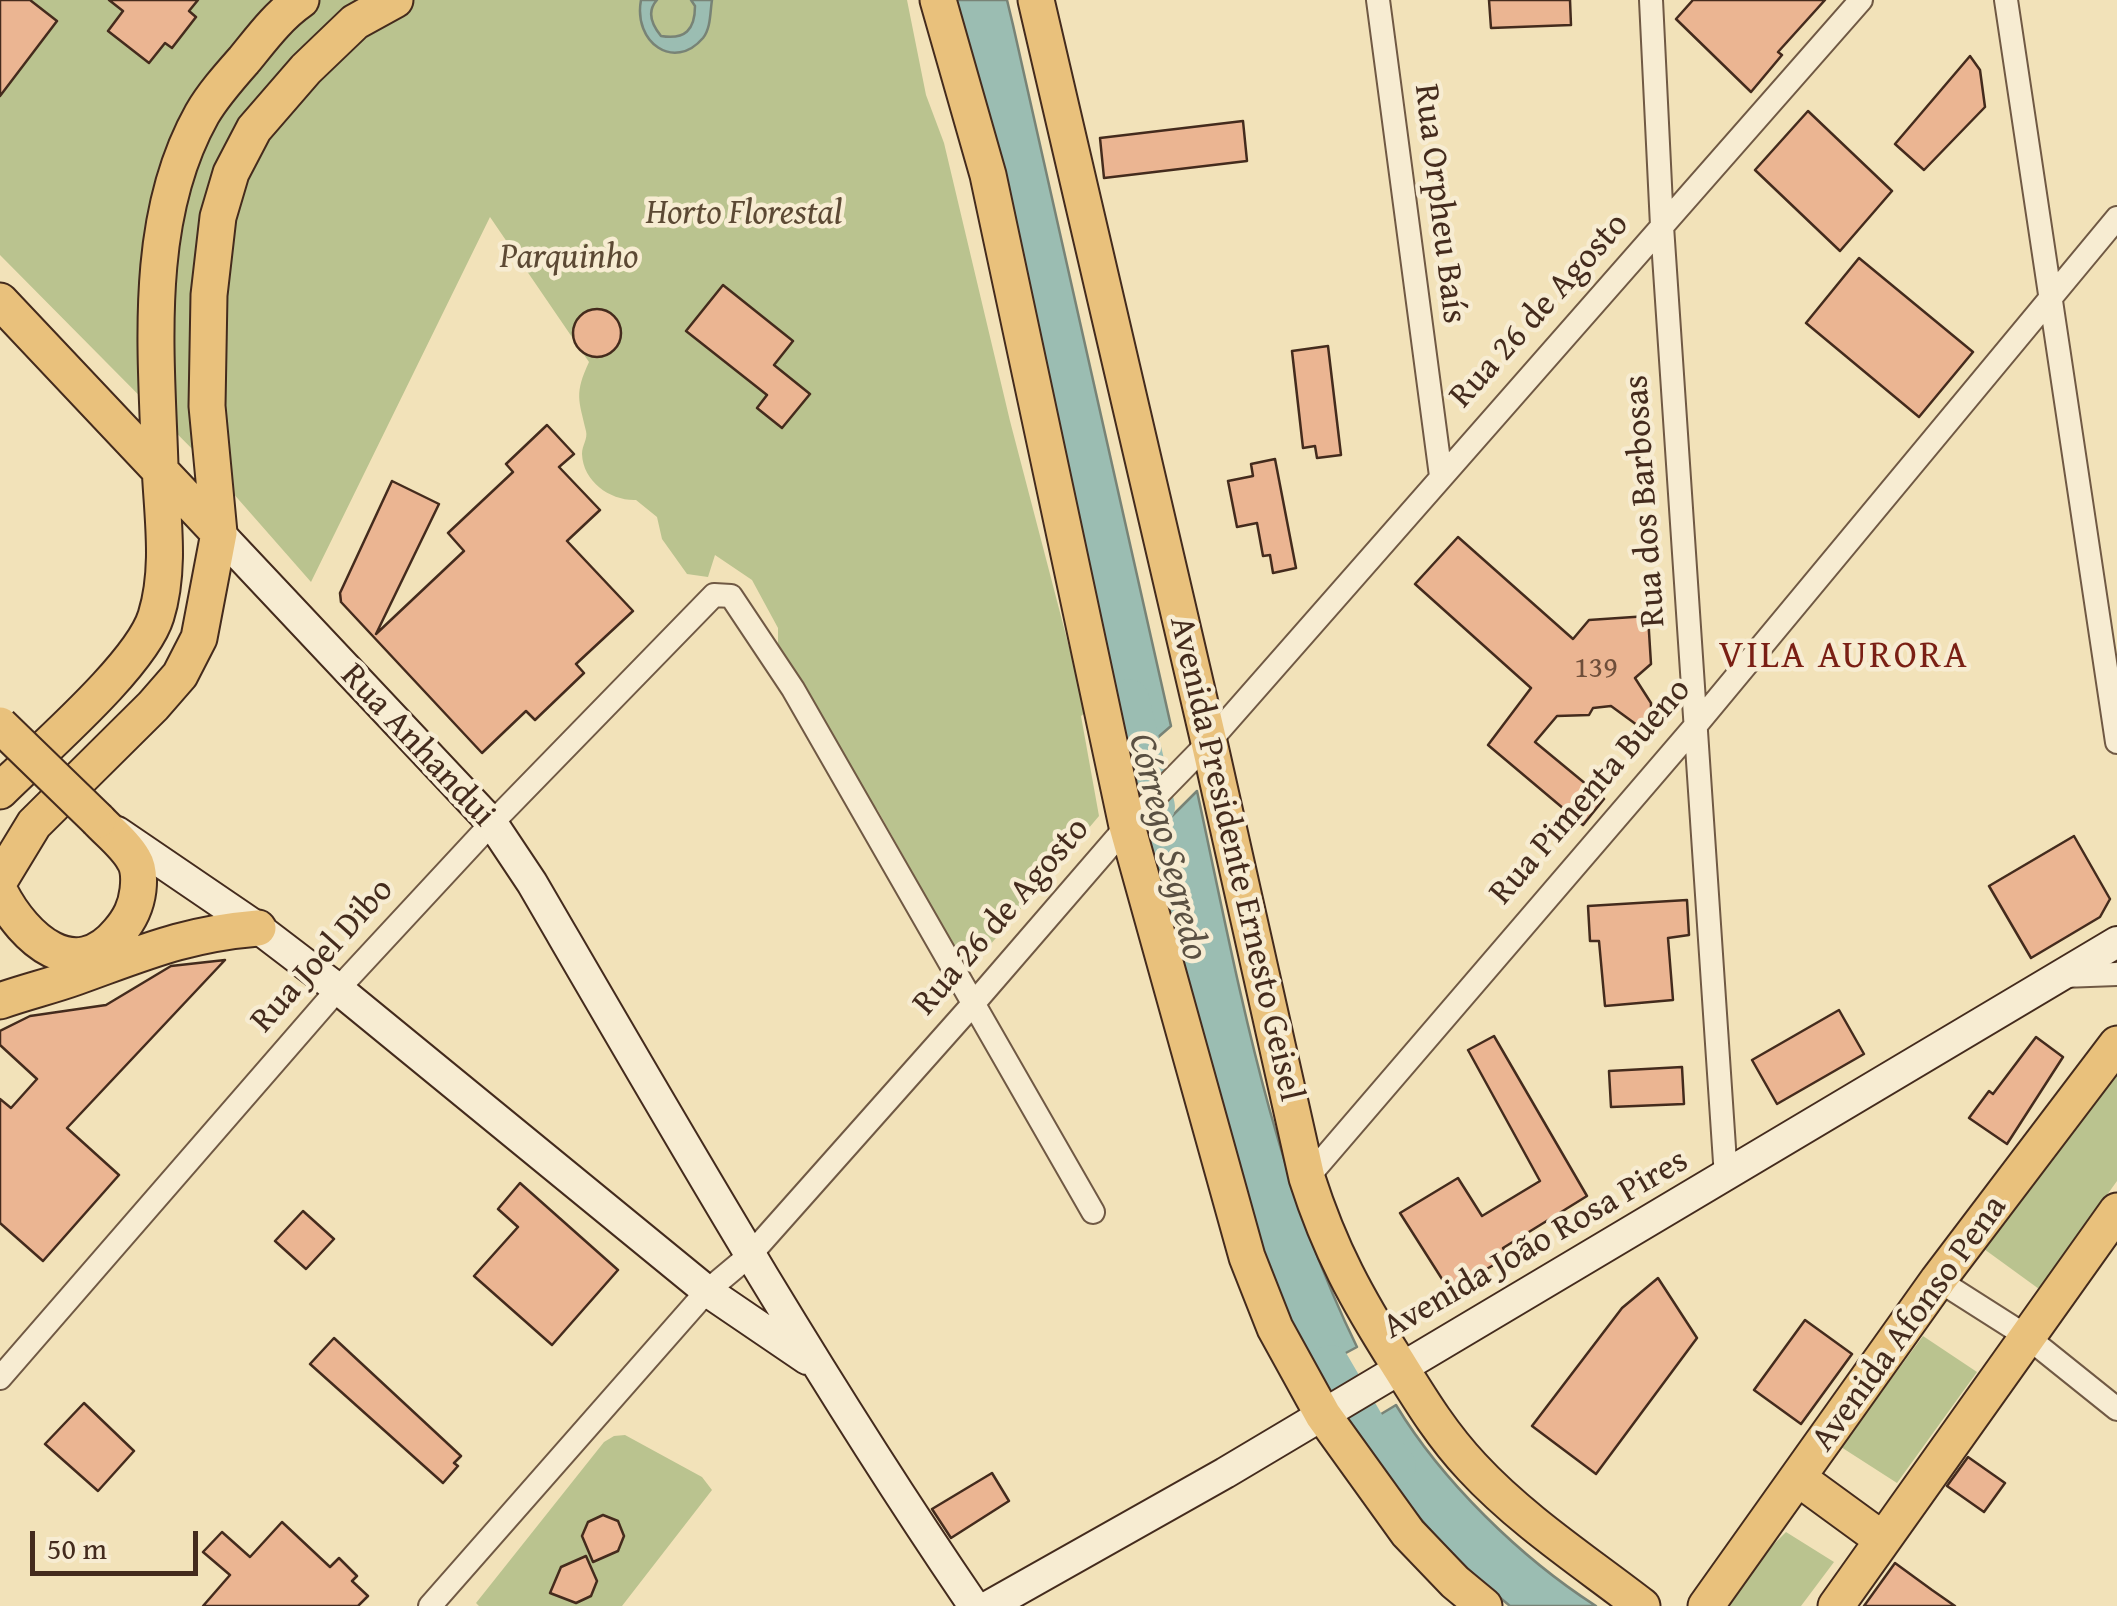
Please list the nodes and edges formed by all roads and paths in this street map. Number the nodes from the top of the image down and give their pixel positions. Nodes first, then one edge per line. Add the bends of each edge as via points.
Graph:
1 (302, 0) edge
2 (395, 0) edge
3 (938, 0) edge
4 (1036, 0) edge
5 (1378, 0) edge
6 (1651, 0) edge
7 (1861, 0) edge
8 (2006, 0) edge
9 (2117, 218) edge
10 (1662, 226) junction
11 (2051, 296) junction
12 (0, 300) edge
13 (160, 474) junction
14 (1441, 476) junction
15 (219, 532) junction
16 (1697, 724) junction
17 (0, 725) edge
18 (2117, 742) edge
19 (1198, 754) junction
20 (0, 791) edge
21 (98, 820) junction
22 (1132, 820) junction
23 (492, 823) junction
24 (0, 880) edge
25 (0, 892) edge
26 (258, 928) junction
27 (2117, 942) edge
28 (2117, 974) edge
29 (2059, 976) junction
30 (338, 988) junction
31 (0, 1001) edge
32 (974, 1003) junction
33 (2117, 1044) edge
34 (1306, 1178) junction
35 (1726, 1178) junction
36 (2117, 1211) edge
37 (1093, 1212) dead end
38 (750, 1255) junction
39 (1938, 1280) junction
40 (707, 1291) junction
41 (2026, 1336) junction
42 (821, 1368) junction
43 (1390, 1373) junction
44 (0, 1378) edge
45 (2117, 1409) edge
46 (1329, 1411) junction
47 (1798, 1478) junction
48 (1884, 1540) junction
49 (437, 1604) edge
50 (974, 1606) edge
51 (989, 1606) edge
52 (1484, 1606) edge
53 (1642, 1606) edge
54 (1706, 1606) edge
55 (1836, 1606) edge

1 - 13 main road via 233,72 184,156 157,285
2 - 15 main road via 355,22 286,89 231,173 209,295 207,406
3 - 22 main road via 988,174
4 - 19 main road, Avenida Presidente Ernesto Geisel
5 - 14 street, Rua Orpheu Baís
6 - 10 street, Rua dos Barbosas
7 - 10 street, Rua 26 de Agosto
8 - 11 street
9 - 11 street, Rua Pimenta Bueno
10 - 14 street, Rua 26 de Agosto
10 - 16 street, Rua dos Barbosas
11 - 16 street, Rua Pimenta Bueno
11 - 18 street
12 - 13 main road, Rua Anhandui
13 - 15 main road, Rua Anhandui
13 - 20 main road via 165,564 156,618 133,658
14 - 19 street, Rua 26 de Agosto
15 - 23 street, Rua Anhandui
15 - 24 main road via 199,638 180,675 34,824
16 - 34 street, Rua Pimenta Bueno
16 - 35 street, Rua dos Barbosas
17 - 21 main road, bridge
19 - 22 street, Rua 26 de Agosto
19 - 34 main road, Avenida Presidente Ernesto Geisel
21 - 25 main road via 134,859 139,883 136,906 109,944 90,954 44,946 17,922
21 - 26 street
22 - 32 street, Rua 26 de Agosto
22 - 46 main road via 1247,1257 1275,1328
23 - 30 street, Rua Joel Dibo
23 - 32 street, Rua Joel Dibo via 714,595 731,596
23 - 38 street, Rua Anhandui
26 - 30 street
26 - 31 main road via 156,946
27 - 29 street, Avenida João Rosa Pires
28 - 29 street
29 - 35 street, Avenida João Rosa Pires
30 - 40 street
30 - 44 street, Rua Joel Dibo
32 - 37 street
32 - 38 street, Rua 26 de Agosto
33 - 39 main road, Avenida Afonso Pena
34 - 43 main road, Avenida Presidente Ernesto Geisel via 1324,1234
35 - 43 street, Avenida João Rosa Pires
36 - 41 main road
38 - 40 street, Rua 26 de Agosto
38 - 42 street, Rua Anhandui
39 - 41 street
39 - 47 main road, Avenida Afonso Pena
40 - 42 street
40 - 49 street, Rua 26 de Agosto
41 - 45 street
41 - 48 main road
42 - 50 street, Rua Anhandui
43 - 46 street, Avenida João Rosa Pires
43 - 53 main road, Avenida Presidente Ernesto Geisel via 1474,1469
46 - 51 street, Avenida João Rosa Pires
46 - 52 main road via 1408,1533
47 - 48 main road
47 - 54 main road, Avenida Afonso Pena
48 - 55 main road

